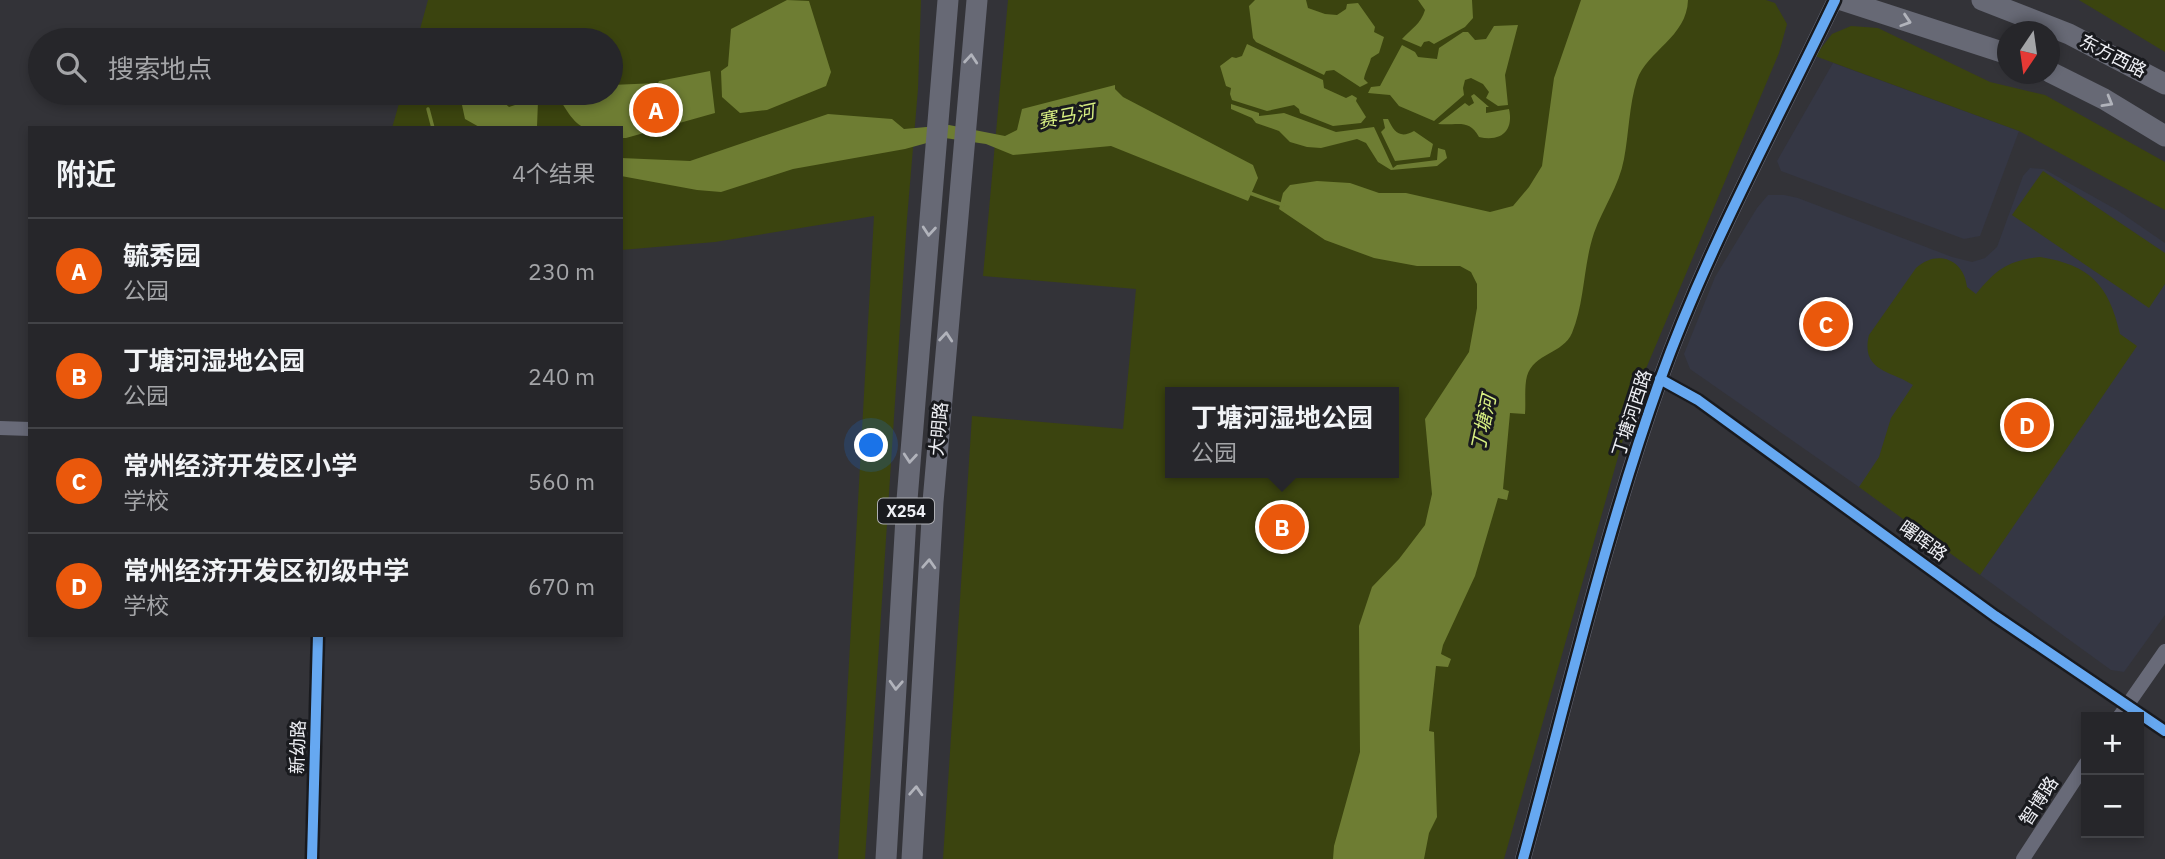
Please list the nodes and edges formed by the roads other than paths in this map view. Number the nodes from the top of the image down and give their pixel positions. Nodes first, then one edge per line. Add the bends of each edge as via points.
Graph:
1 (948, 0) edge
2 (976, 0) edge
3 (1835, 0) edge
4 (1842, 0) edge
5 (1982, 0) edge
6 (1997, 51) edge
7 (2060, 77) edge
8 (2165, 84) edge
9 (2165, 136) edge
10 (1660, 379) junction
11 (0, 428) edge
12 (28, 429) edge
13 (318, 637) edge
14 (2165, 651) edge
15 (2123, 711) edge
16 (2165, 732) edge
17 (2081, 771) edge
18 (312, 859) edge
19 (886, 859) edge
20 (912, 859) edge
21 (1523, 859) edge
22 (2023, 859) edge

1 -> 19 main road, 大明路 / X254 via 907,500
20 -> 2 main road, 大明路 / X254 via 933,502
3 - 10 street, 丁塘河西路 via 1694,292
4 -> 6 main road
5 - 8 main road, 东方西路 via 2069,34
7 -> 9 main road
10 - 15 street, 曙晖路 via 1699,400
10 - 21 street, 丁塘河西路 via 1587,617
11 - 12 street
13 - 18 street, 新幼路
14 - 15 street
15 - 16 street, 曙晖路
17 - 22 street, 智博路

